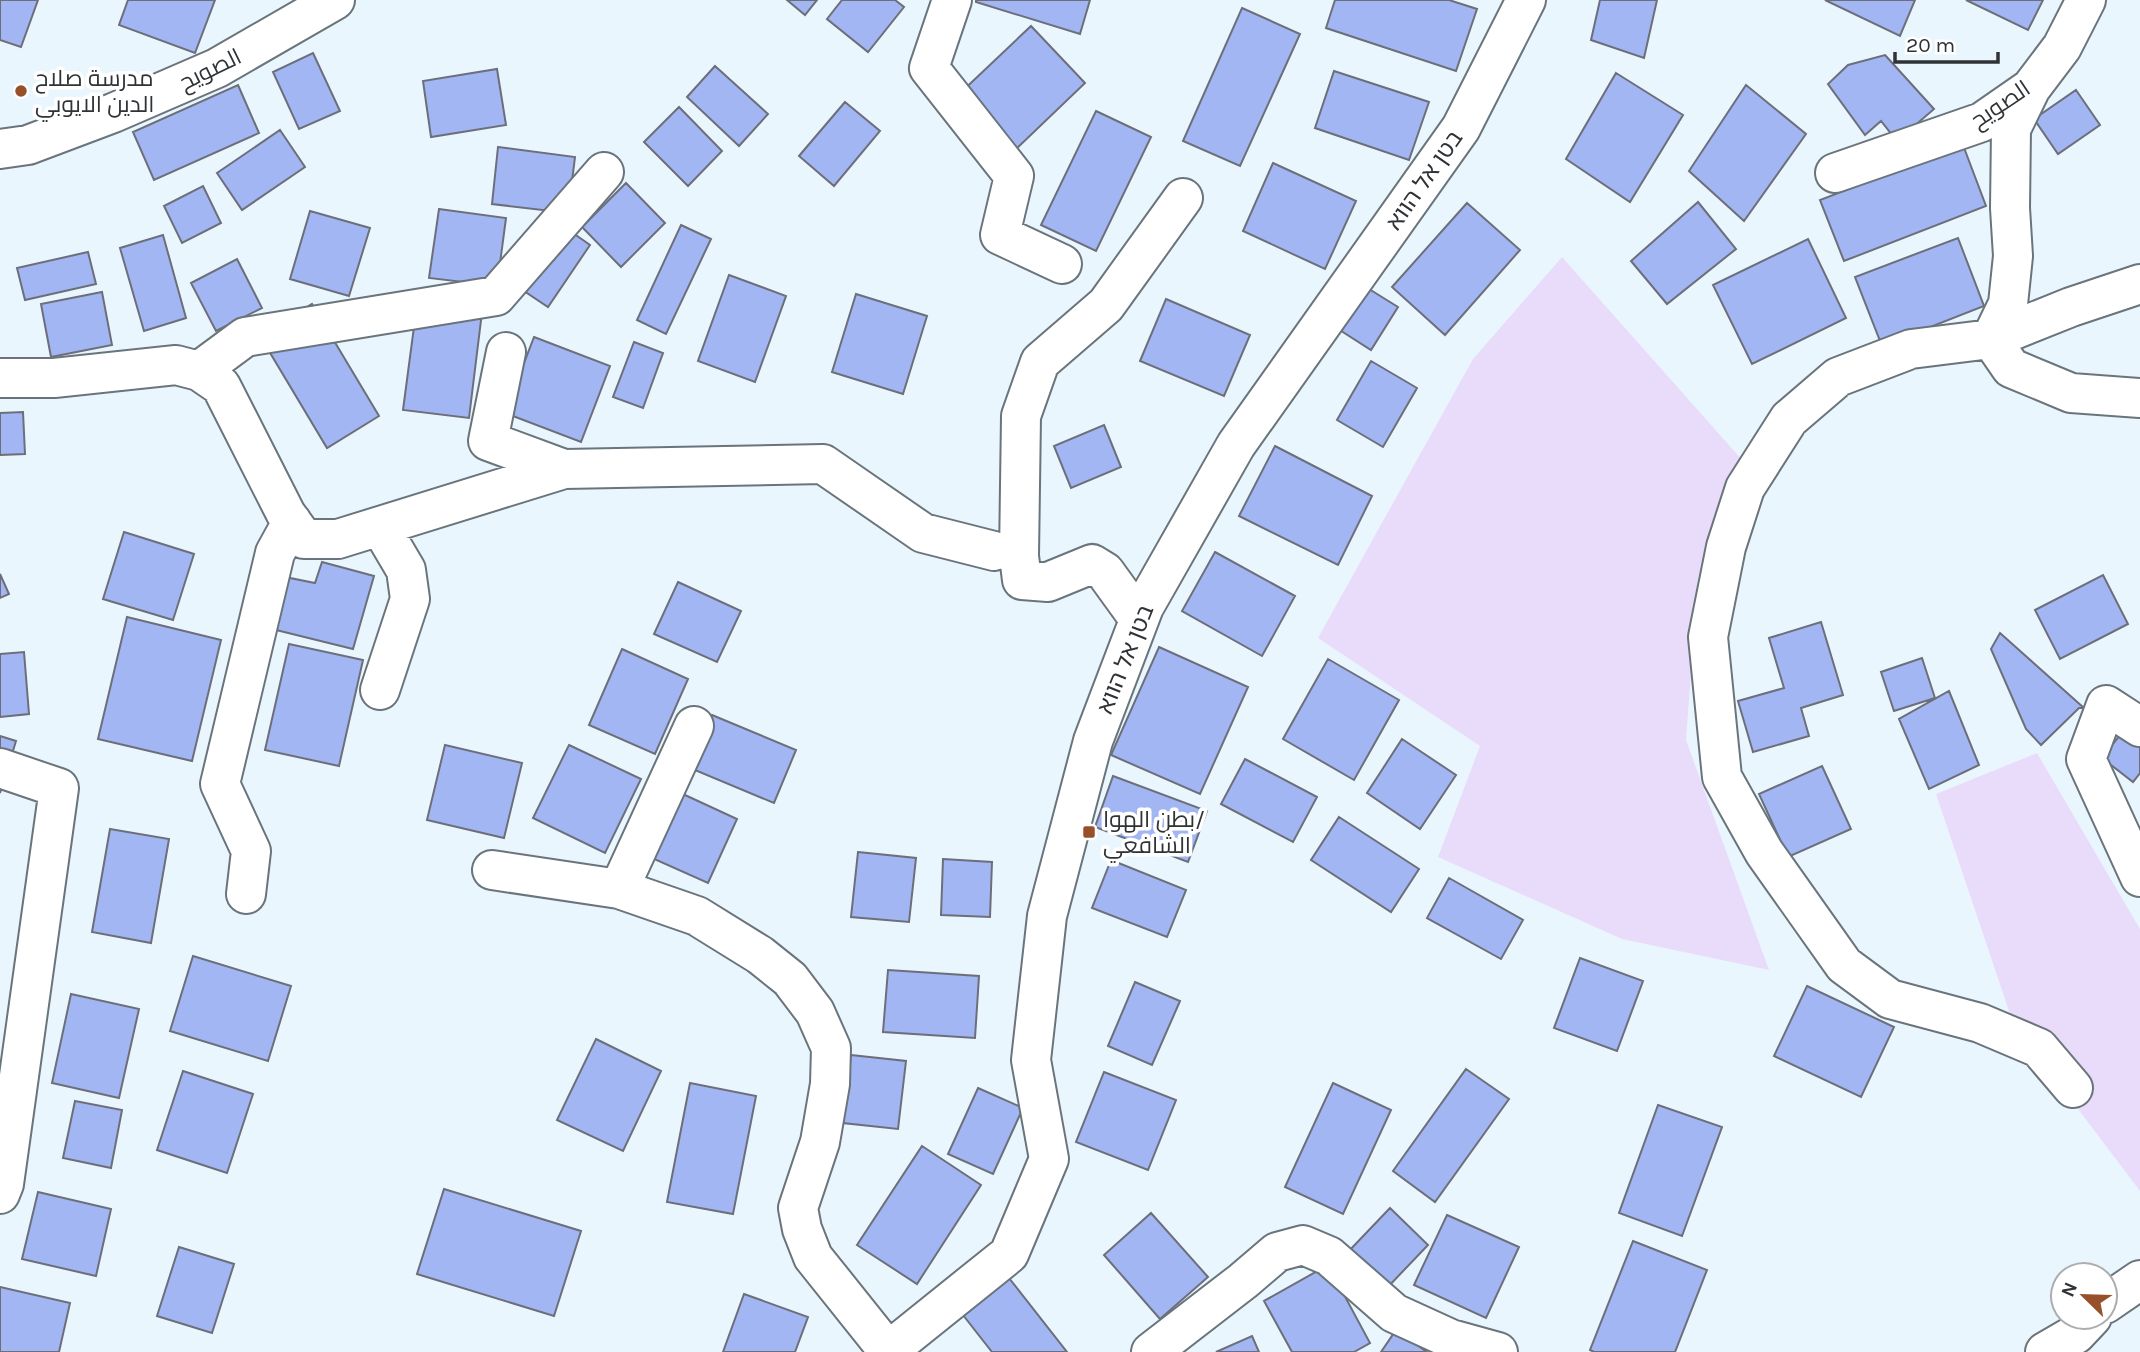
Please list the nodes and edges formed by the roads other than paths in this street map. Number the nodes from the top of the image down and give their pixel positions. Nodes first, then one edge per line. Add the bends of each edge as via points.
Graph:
1 (335, 0) edge
2 (953, 0) edge
3 (1526, 0) edge
4 (2086, 0) edge
5 (2031, 88) junction
6 (0, 149) edge
7 (604, 172) dead end
8 (1835, 173) dead end
9 (1183, 198) dead end
10 (1062, 264) dead end
11 (2140, 284) edge
12 (1991, 339) junction
13 (506, 352) dead end
14 (199, 371) junction
15 (0, 378) edge
16 (2140, 398) edge
17 (564, 469) junction
18 (292, 522) junction
19 (380, 526) junction
20 (994, 551) dead end
21 (1139, 620) junction
22 (380, 690) dead end
23 (694, 726) dead end
24 (2140, 727) edge
25 (0, 768) edge
26 (492, 870) dead end
27 (2140, 877) edge
28 (619, 889) junction
29 (246, 894) dead end
30 (2073, 1088) dead end
31 (0, 1194) edge
32 (2140, 1280) edge
33 (2119, 1294) edge
34 (2079, 1331) edge
35 (888, 1351) edge
36 (1151, 1352) edge
37 (1498, 1352) edge
38 (2045, 1352) edge

1 - 6 street, الصويح via 216,68 28,145
2 - 10 street via 929,68 1014,176 1000,235
3 - 21 street, בטן אל הווא via 1461,128 1236,446
4 - 5 street, الصويح via 2062,47
5 - 8 street, الصويح via 1982,122
5 - 12 street via 2011,129 2013,256 2008,304
7 - 14 street via 496,296 245,338
9 - 21 street via 1106,305 1040,362 1021,416 1022,580 1048,582 1092,564 1105,572
11 - 12 street
12 - 16 street via 2011,368 2071,393
12 - 30 street via 1911,349 1838,377 1790,419 1745,488 1726,547 1708,637 1722,776 1765,852 1844,965 1890,999 1980,1023 2039,1048
13 - 17 street via 488,441
14 - 15 street via 176,365 54,378
14 - 18 street via 221,386
17 - 19 street
17 - 20 street via 823,464 923,533
18 - 19 street via 304,538 338,539
18 - 29 street via 275,553 219,784 251,850
19 - 22 street via 405,570 410,600
21 - 35 street, בטן אל הווא via 1093,741 1047,916 1031,1060 1049,1159 1009,1254
23 - 28 street
24 - 27 street via 2106,705 2086,759
25 - 31 street via 59,788
26 - 28 street
28 - 35 street via 697,916 760,955 790,979 815,1012 831,1048 830,1084 820,1142 798,1208 802,1229 813,1257
32 - 33 street
34 - 38 street
36 - 37 street via 1277,1252 1303,1245 1329,1256 1394,1313 1451,1339

